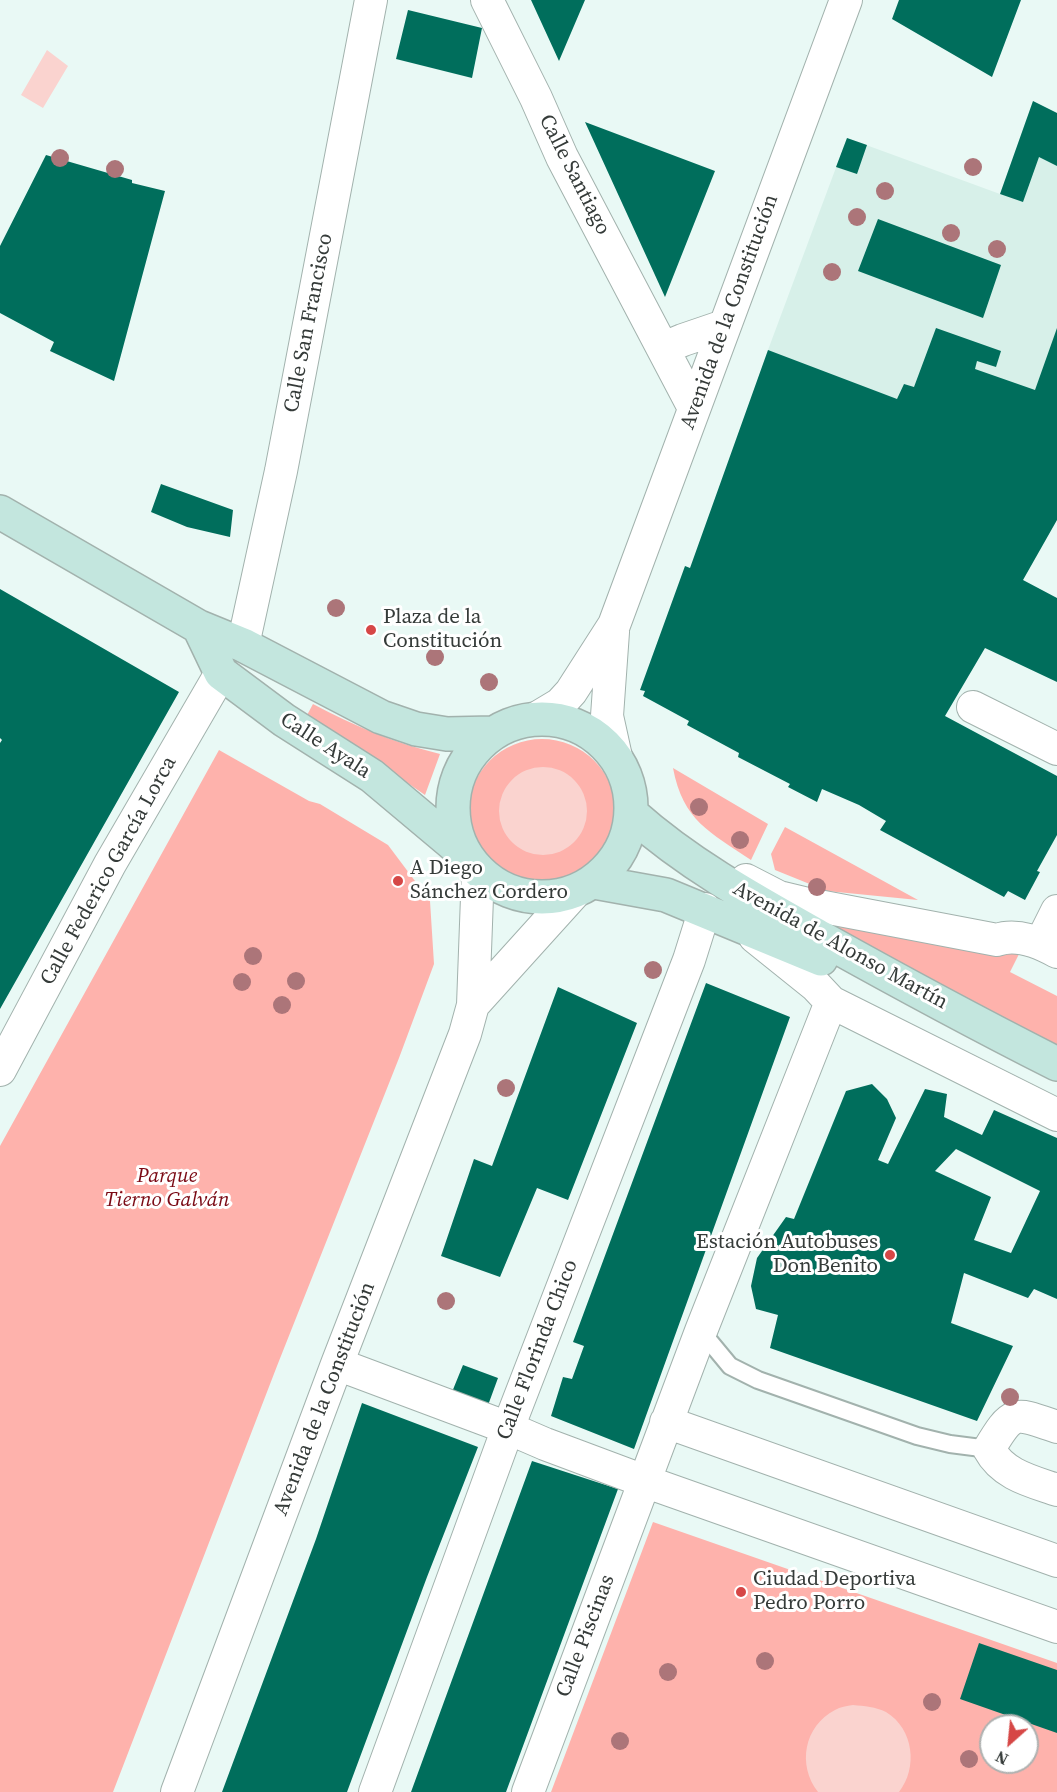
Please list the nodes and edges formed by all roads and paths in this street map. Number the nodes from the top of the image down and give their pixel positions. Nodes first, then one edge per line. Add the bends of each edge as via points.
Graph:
1 (371, 0) edge
2 (488, 0) edge
3 (846, 0) edge
4 (724, 326) junction
5 (664, 348) junction
6 (694, 408) junction
7 (0, 512) edge
8 (614, 625) junction
9 (199, 627) junction
10 (243, 645) junction
11 (221, 673) junction
12 (973, 707) dead end
13 (536, 719) junction
14 (493, 733) junction
15 (1057, 749) edge
16 (616, 757) junction
17 (632, 814) junction
18 (657, 837) junction
19 (472, 862) junction
20 (585, 886) junction
21 (705, 909) junction
22 (745, 911) junction
23 (1057, 911) edge
24 (1049, 947) edge
25 (831, 1002) junction
26 (473, 1005) junction
27 (1057, 1064) edge
28 (0, 1070) edge
29 (1057, 1115) edge
30 (701, 1332) junction
31 (337, 1364) junction
32 (666, 1422) junction
33 (1057, 1427) edge
34 (508, 1428) junction
35 (989, 1449) junction
36 (644, 1481) junction
37 (1057, 1490) edge
38 (1057, 1561) edge
39 (1057, 1627) edge
40 (177, 1792) edge
41 (375, 1792) edge
42 (528, 1792) edge

1 - 10 street, Calle San Francisco via 281,471
2 - 5 street, Calle Santiago via 562,157
3 - 4 street, Avenida de la Constitución
4 - 5 street
4 - 6 street, Avenida de la Constitución
5 - 6 street, Calle Santiago
6 - 8 street, Avenida de la Constitución
7 - 9 main road
8 - 13 street, Avenida de la Constitución via 571,692
8 - 16 street, Avenida de la Constitución via 607,716
9 - 10 main road
9 - 11 main road, Calle Ayala
10 - 14 main road via 381,717 447,734
11 - 19 main road, Calle Ayala via 284,720 372,776
11 - 28 street, Calle Federico García Lorca via 110,864
12 - 15 street
13 - 14 main road via 514,723
13 - 16 main road via 566,722 594,735
14 - 19 main road via 473,752 459,775 453,802 455,829
16 - 17 main road via 629,784
17 - 18 main road, Avenida de Alonso Martín
17 - 20 main road via 626,840 613,864
18 - 22 main road, Avenida de Alonso Martín
18 - 24 street via 779,897 997,940 1008,936
19 - 20 main road via 499,886 524,896 550,897
19 - 26 street
20 - 21 main road, Avenida de Alonso Martín via 666,895
20 - 26 street
21 - 22 main road, Avenida de Alonso Martín
21 - 34 street, Calle Florinda Chico
22 - 25 street, Avenida de Alonso Martín
22 - 27 main road, Avenida de Alonso Martín via 896,980
23 - 24 street
25 - 29 street, Avenida de Alonso Martín
25 - 30 street, Calle Piscinas
26 - 31 street, Avenida de la Constitución
30 - 32 street, Calle Piscinas
30 - 35 lane via 730,1366 758,1380 917,1436
31 - 34 street
31 - 40 street, Avenida de la Constitución
32 - 36 street, Calle Piscinas
32 - 38 street
33 - 35 street via 1025,1416 1011,1419
34 - 36 street
34 - 41 street, Calle Florinda Chico
35 - 37 street via 1006,1471
36 - 39 street
36 - 42 street, Calle Piscinas

